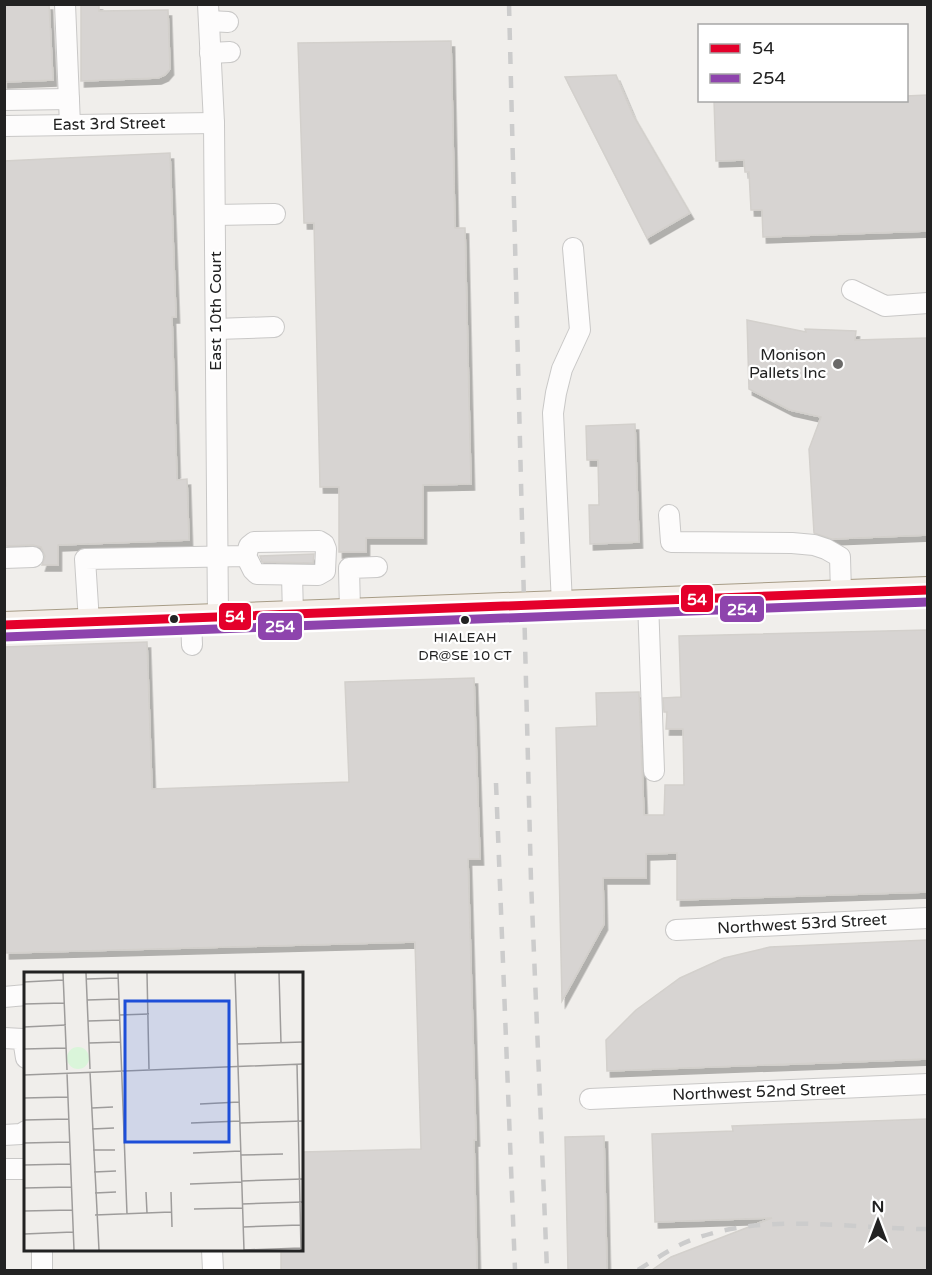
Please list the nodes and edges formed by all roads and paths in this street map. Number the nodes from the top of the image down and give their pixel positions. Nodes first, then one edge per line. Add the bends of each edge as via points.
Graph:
1 (65, 4) edge
2 (215, 16) edge
3 (69, 99) junction
4 (4, 100) edge
5 (214, 123) junction
6 (70, 125) junction
7 (4, 126) edge
8 (275, 214) dead end
9 (215, 215) junction
10 (573, 248) dead end
11 (852, 290) dead end
12 (927, 303) edge
13 (274, 327) dead end
14 (216, 329) junction
15 (669, 515) dead end
16 (246, 556) junction
17 (33, 557) dead end
18 (217, 557) junction
19 (4, 558) edge
20 (377, 567) dead end
21 (291, 575) junction
22 (927, 590) edge
23 (841, 594) junction
24 (648, 600) junction
25 (562, 604) junction
26 (350, 610) junction
27 (292, 615) junction
28 (218, 618) junction
29 (191, 619) junction
30 (89, 622) junction
31 (4, 625) edge
32 (192, 645) dead end
33 (654, 771) dead end
34 (927, 918) edge
35 (676, 930) dead end
36 (24, 995) edge
37 (4, 997) edge
38 (4, 1038) edge
39 (24, 1045) edge
40 (927, 1084) edge
41 (590, 1099) dead end
42 (24, 1132) edge
43 (4, 1134) edge
44 (4, 1169) edge
45 (24, 1169) edge
46 (42, 1251) edge
47 (212, 1251) edge
48 (42, 1270) edge
49 (213, 1270) edge

1 - 3 street
2 - 5 street, East 10th Court via 220,94
3 - 4 street
3 - 6 street
5 - 6 street, East 3rd Street
5 - 9 street, East 10th Court
6 - 7 street, East 3rd Street
8 - 9 street
9 - 14 street, East 10th Court
10 - 25 street via 580,330 562,369 553,412
11 - 12 street via 885,306
13 - 14 street
14 - 18 street, East 10th Court
15 - 23 street via 671,542 792,543 826,549 840,557
16 - 18 street
16 - 21 street via 257,574
16 - 21 street via 254,542 324,544 325,571 318,575
17 - 19 street
18 - 28 street, East 10th Court
18 - 30 street via 86,559
20 - 26 street via 349,568
21 - 27 street
22 - 23 main road
23 - 24 main road
24 - 25 main road
24 - 33 street
25 - 26 main road
26 - 27 main road
27 - 28 main road
28 - 29 main road
29 - 30 main road
29 - 32 street
30 - 31 main road
34 - 35 street, Northwest 53rd Street
36 - 37 street
38 - 39 street via 23,1039
40 - 41 street, Northwest 52nd Street
42 - 43 street
44 - 45 street
46 - 48 street
47 - 49 street

